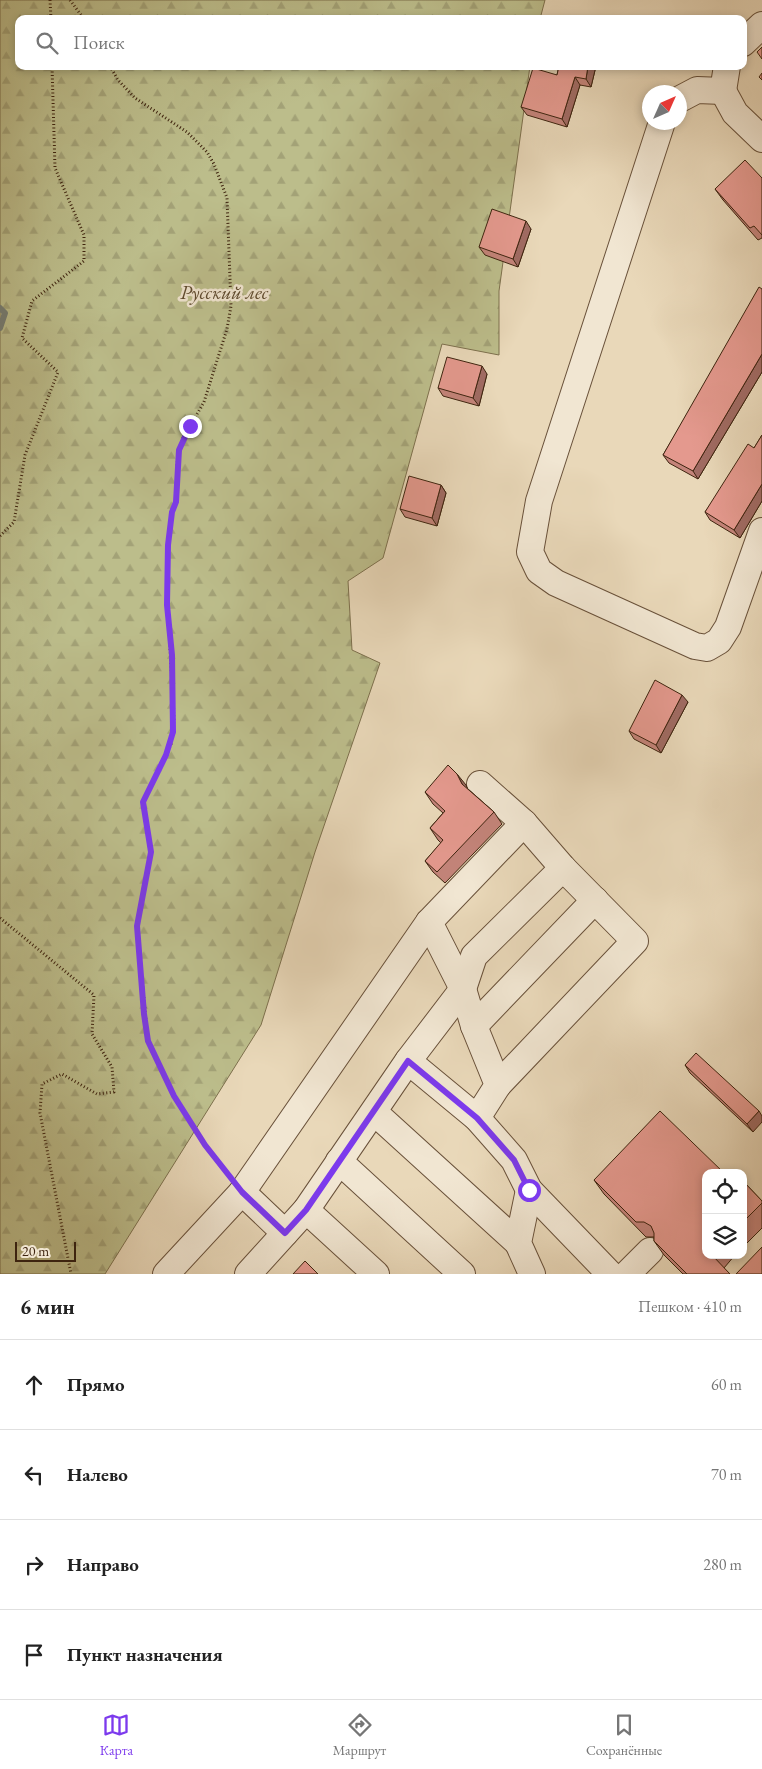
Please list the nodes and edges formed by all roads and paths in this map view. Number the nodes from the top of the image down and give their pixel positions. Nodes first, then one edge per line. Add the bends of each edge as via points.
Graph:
1 (50, 0) edge
2 (70, 0) edge
3 (50, 15) edge
4 (81, 15) edge
5 (762, 25) edge
6 (747, 39) edge
7 (52, 70) edge
8 (112, 70) edge
9 (725, 78) edge
10 (687, 95) edge
11 (659, 130) edge
12 (762, 139) edge
13 (762, 531) edge
14 (0, 536) edge
15 (480, 784) dead end
16 (524, 823) junction
17 (562, 868) junction
18 (595, 900) junction
19 (0, 918) edge
20 (429, 922) junction
21 (463, 989) junction
22 (474, 1026) junction
23 (408, 1061) junction
24 (498, 1085) junction
25 (374, 1112) junction
26 (477, 1118) junction
27 (339, 1161) junction
28 (529, 1190) junction
29 (242, 1192) junction
30 (306, 1210) junction
31 (285, 1233) junction
32 (518, 1243) junction
33 (650, 1251) dead end
34 (71, 1274) edge
35 (166, 1274) edge
36 (248, 1274) edge
37 (376, 1274) edge
38 (462, 1274) edge
39 (532, 1274) edge
40 (610, 1274) edge
41 (627, 1274) edge

1 - 3 path
2 - 4 path
5 - 6 street
7 - 14 path via 55,168 84,235 84,261 32,301 22,338 58,372 26,455 14,522
8 - 29 path via 135,98 186,132 206,152 227,198 231,306 227,330 204,402 183,438 177,463 176,502 168,545 167,592 174,720 171,744 143,802 151,852 137,914 137,938 148,1041 205,1145
9 - 10 street
9 - 12 street via 735,112
11 - 13 street via 539,501 530,552 540,572 556,583 695,646 707,648 719,641 728,627
15 - 16 street
16 - 17 street
16 - 20 street
17 - 18 street
17 - 21 street via 474,956
18 - 22 street
18 - 24 street via 635,941
19 - 34 path via 94,995 92,1034 112,1066 114,1092 97,1094 62,1074 42,1084 40,1113
20 - 21 street
20 - 29 street
21 - 22 street
21 - 23 street
22 - 24 street
23 - 25 street
23 - 26 street
24 - 26 street
25 - 27 street
25 - 32 street
26 - 28 street via 514,1160
27 - 30 street
27 - 38 street
28 - 32 street
28 - 40 street
29 - 31 street
29 - 35 street
30 - 31 street
30 - 37 street
31 - 36 street
32 - 39 street
33 - 41 street

